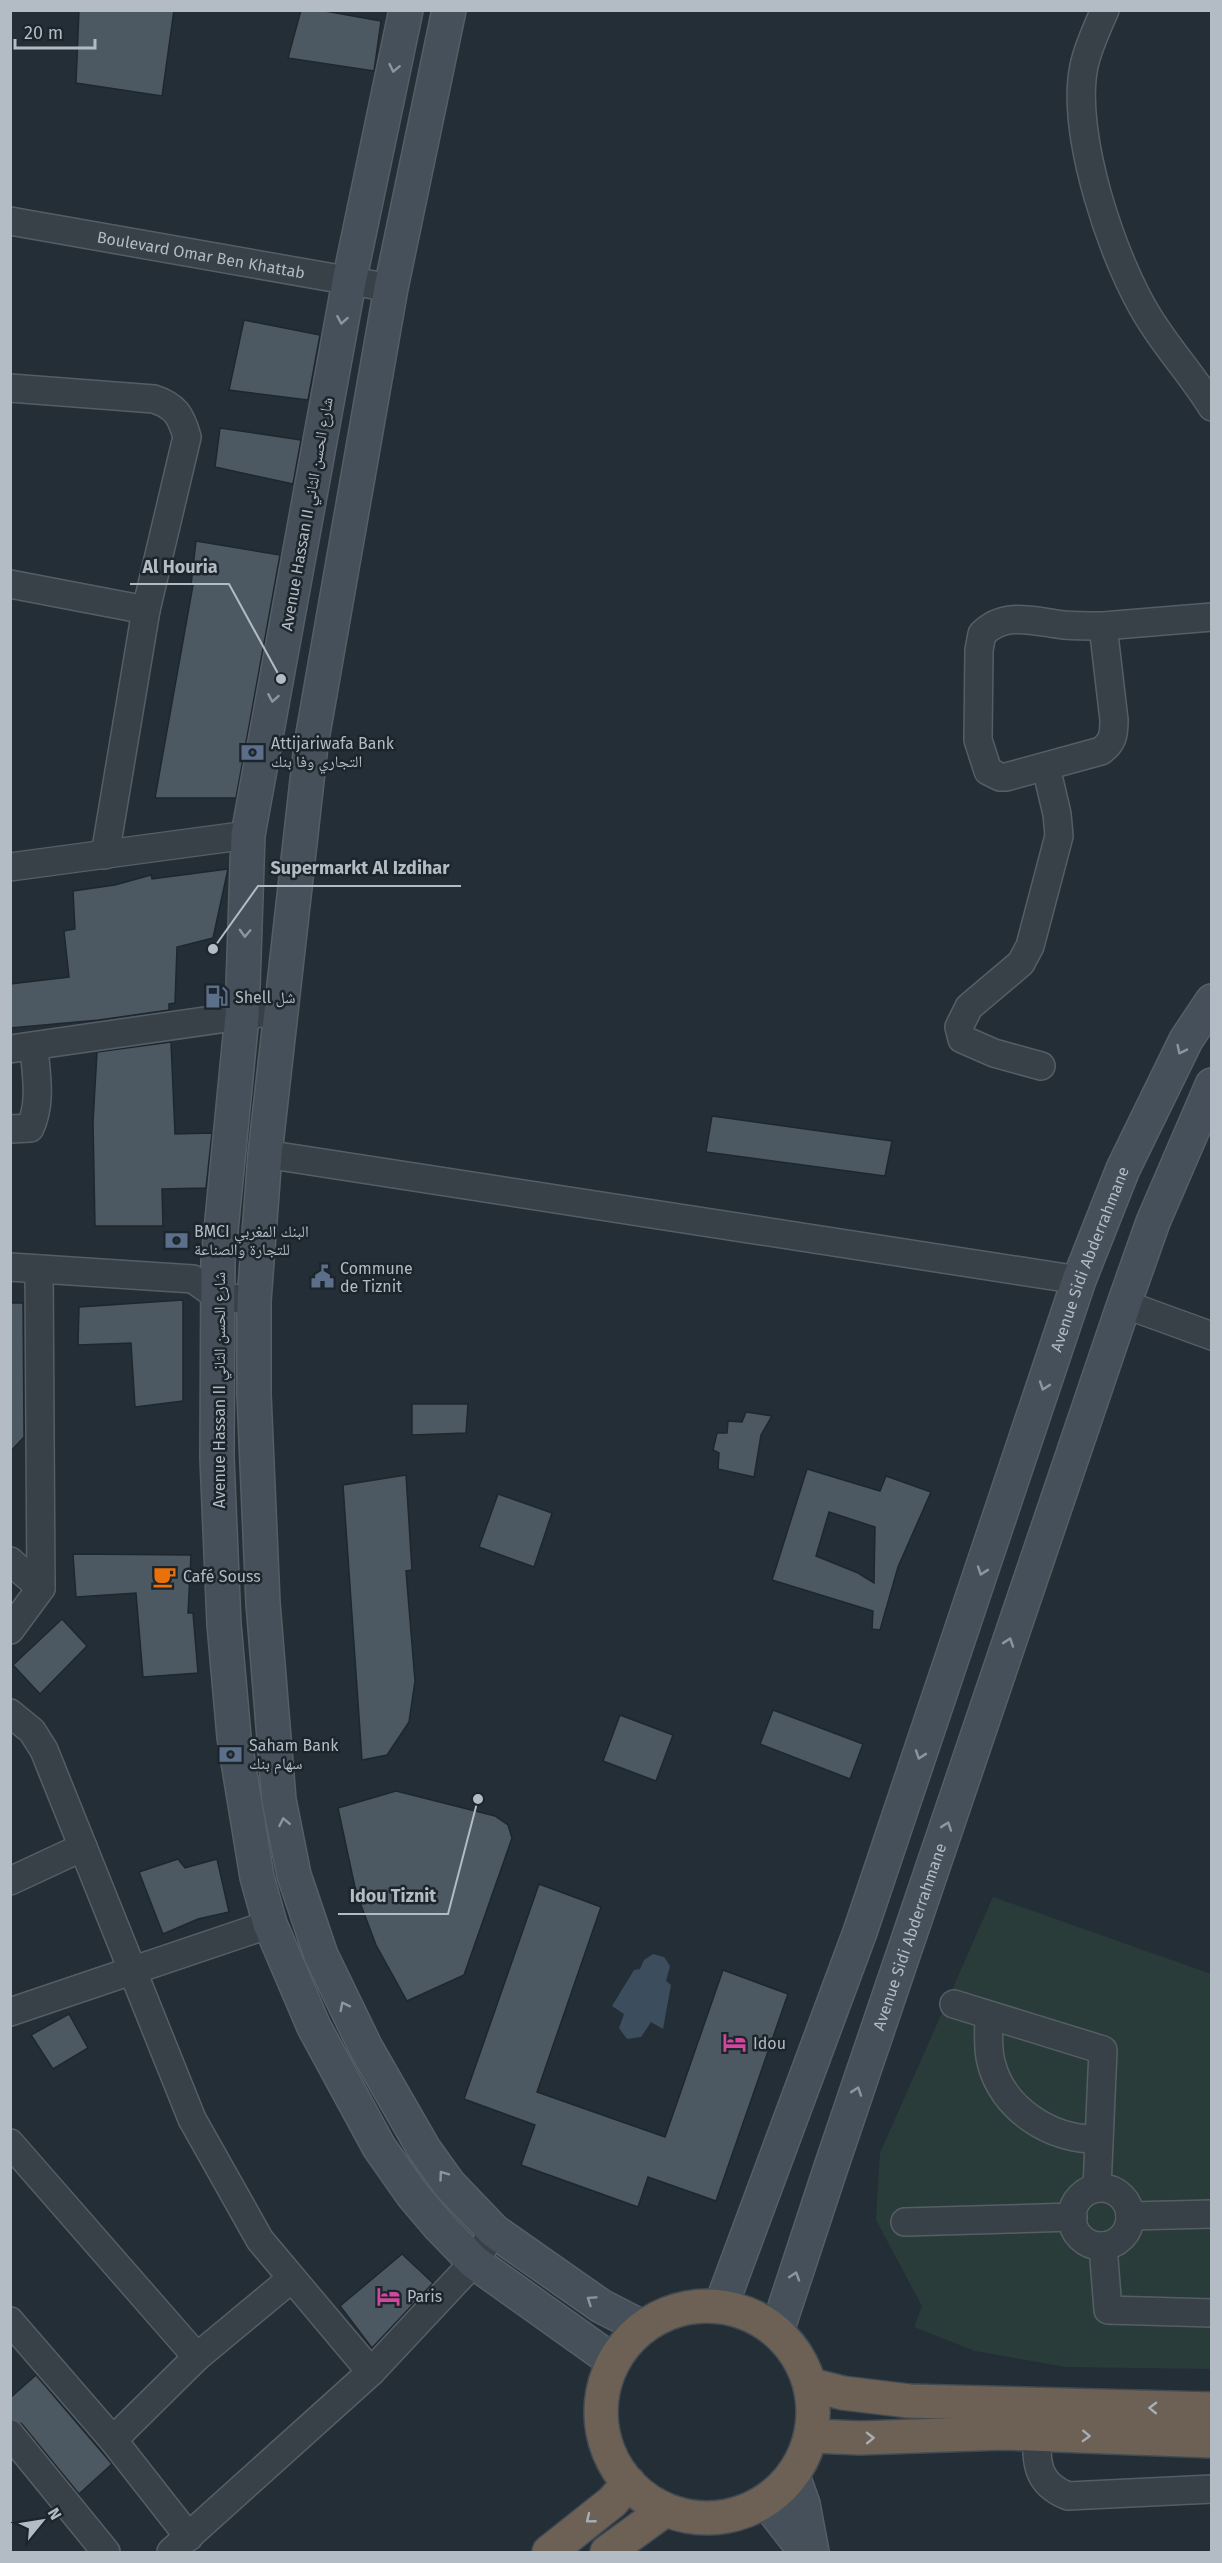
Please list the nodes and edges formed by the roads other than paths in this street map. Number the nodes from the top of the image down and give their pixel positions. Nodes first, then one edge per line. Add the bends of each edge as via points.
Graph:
1 (449, 10) edge
2 (1106, 10) edge
3 (404, 23) edge
4 (442, 46) junction
5 (10, 221) edge
6 (349, 282) junction
7 (391, 288) junction
8 (1205, 386) edge
9 (10, 388) edge
10 (1212, 407) edge
11 (10, 584) edge
12 (146, 610) junction
13 (1212, 617) edge
14 (1103, 626) junction
15 (267, 736) junction
16 (311, 745) junction
17 (1046, 767) junction
18 (248, 835) junction
19 (105, 855) junction
20 (10, 867) edge
21 (1212, 1000) edge
22 (282, 1010) junction
23 (242, 1016) junction
24 (22, 1048) edge
25 (1041, 1066) dead end
26 (1210, 1093) edge
27 (10, 1130) edge
28 (265, 1154) junction
29 (256, 1266) junction
30 (10, 1267) edge
31 (39, 1269) junction
32 (209, 1279) junction
33 (1079, 1280) junction
34 (254, 1301) junction
35 (1124, 1304) junction
36 (1212, 1336) edge
37 (996, 1529) junction
38 (1042, 1545) junction
39 (10, 1561) edge
40 (41, 1588) junction
41 (10, 1630) edge
42 (10, 1713) edge
43 (83, 1847) junction
44 (10, 1881) edge
45 (270, 1924) junction
46 (133, 1972) junction
47 (954, 2004) dead end
48 (10, 2012) edge
49 (989, 2016) junction
50 (1099, 2139) junction
51 (10, 2143) edge
52 (1097, 2188) junction
53 (1212, 2214) edge
54 (1130, 2216) junction
55 (1073, 2217) junction
56 (905, 2222) dead end
57 (494, 2231) junction
58 (1103, 2246) junction
59 (474, 2262) junction
60 (291, 2278) junction
61 (721, 2306) junction
62 (1212, 2313) edge
63 (10, 2322) edge
64 (642, 2327) junction
65 (777, 2331) junction
66 (198, 2357) junction
67 (613, 2361) junction
68 (371, 2372) junction
69 (811, 2385) junction
70 (1212, 2409) edge
71 (10, 2434) edge
72 (1036, 2434) junction
73 (811, 2436) junction
74 (113, 2440) junction
75 (1212, 2441) edge
76 (793, 2476) junction
77 (628, 2483) junction
78 (1212, 2489) edge
79 (766, 2501) junction
80 (665, 2510) junction
81 (180, 2545) edge
82 (106, 2553) edge
83 (549, 2553) edge
84 (607, 2553) edge
85 (806, 2553) edge
86 (812, 2553) edge

1 - 4 main road
2 - 8 street via 1084,67 1082,105 1100,203 1147,316 1170,351
3 - 4 main road
3 -> 6 main road, Avenue Hassan II شارع الحسن الثاني
4 - 7 main road
5 - 6 street, Boulevard Omar Ben Khattab
6 - 7 street, Boulevard Omar Ben Khattab
6 -> 15 main road, Avenue Hassan II شارع الحسن الثاني
7 - 16 main road
8 - 10 street
9 - 12 street via 154,399 171,405 181,417 187,437
11 - 12 street
12 - 19 street
13 - 14 street
14 - 17 street via 1114,720 1112,739 1101,751
14 - 17 street via 1023,618 989,627 980,639 978,740 988,771 1000,777
15 - 16 main road
15 - 18 main road, Avenue Hassan II شارع الحسن الثاني
16 - 22 main road
17 - 25 street via 1058,814 1059,836 1030,946 1021,963 969,1007 959,1027 962,1039 973,1046
18 - 19 street
18 -> 23 main road, Avenue Hassan II شارع الحسن الثاني
19 - 20 street
21 -> 33 main road, Avenue Sidi Abderrahmane via 1186,1040 1124,1169
22 - 23 street
22 - 28 main road
23 - 24 street
23 - 32 main road, Avenue Hassan II شارع الحسن الثاني
24 - 27 street via 38,1101 30,1128
26 - 35 main road, Avenue Sidi Abderrahmane via 1153,1222
28 - 29 main road
28 - 33 street
29 - 32 street
29 - 34 main road
30 - 31 street
31 - 32 street
31 - 40 street
32 - 34 street
32 - 45 main road, Avenue Hassan II شارع الحسن الثاني via 225,1635 244,1811
33 -> 37 main road, Avenue Sidi Abderrahmane
57 -> 34 main road via 449,2184 394,2098 340,1999 294,1875 279,1800 263,1603
35 - 36 street
35 - 38 main road, Avenue Sidi Abderrahmane
37 - 38 main road
37 -> 61 main road, Avenue Sidi Abderrahmane via 860,1932
65 -> 38 main road, Avenue Sidi Abderrahmane
39 - 40 street
40 - 41 street
42 - 43 street via 39,1738
43 - 44 street
43 - 46 street
45 - 46 street
45 - 59 main road, Avenue Hassan II شارع الحسن الثاني via 314,2027 379,2147 412,2194
46 - 48 street
46 - 60 street via 192,2119 260,2240
47 - 49 street
49 - 50 street via 991,2064 1000,2084 1020,2110 1046,2129 1080,2140
49 - 50 street via 1103,2050
50 - 52 street
51 - 66 street
52 - 54 street via 1123,2197
52 - 55 street via 1079,2198
53 - 54 street
54 - 58 street via 1121,2238
55 - 56 street
55 - 58 street via 1079,2235 1087,2242
57 - 59 street
64 -> 57 main road via 601,2306
58 - 62 street via 1108,2310
59 - 67 main road, Avenue Hassan II شارع الحسن الثاني
59 - 68 street
60 - 66 street
60 - 68 street
61 - 64 highway via 693,2306 666,2313
61 - 65 highway via 751,2314
63 - 74 street
64 - 67 highway
65 - 69 highway via 798,2356
66 - 74 street
67 - 77 highway via 606,2379 601,2416 609,2452
68 - 81 street
70 -> 69 highway via 909,2401
69 - 73 highway
71 - 82 street
73 -> 72 highway
72 -> 75 highway
72 - 78 street via 1036,2461 1044,2478 1054,2491 1068,2496
73 - 76 highway
74 - 81 street
76 - 79 highway
76 - 86 main road via 803,2504
77 - 80 highway
77 -> 83 highway via 612,2502
79 - 80 highway via 717,2518
79 - 85 main road
80 - 84 highway

